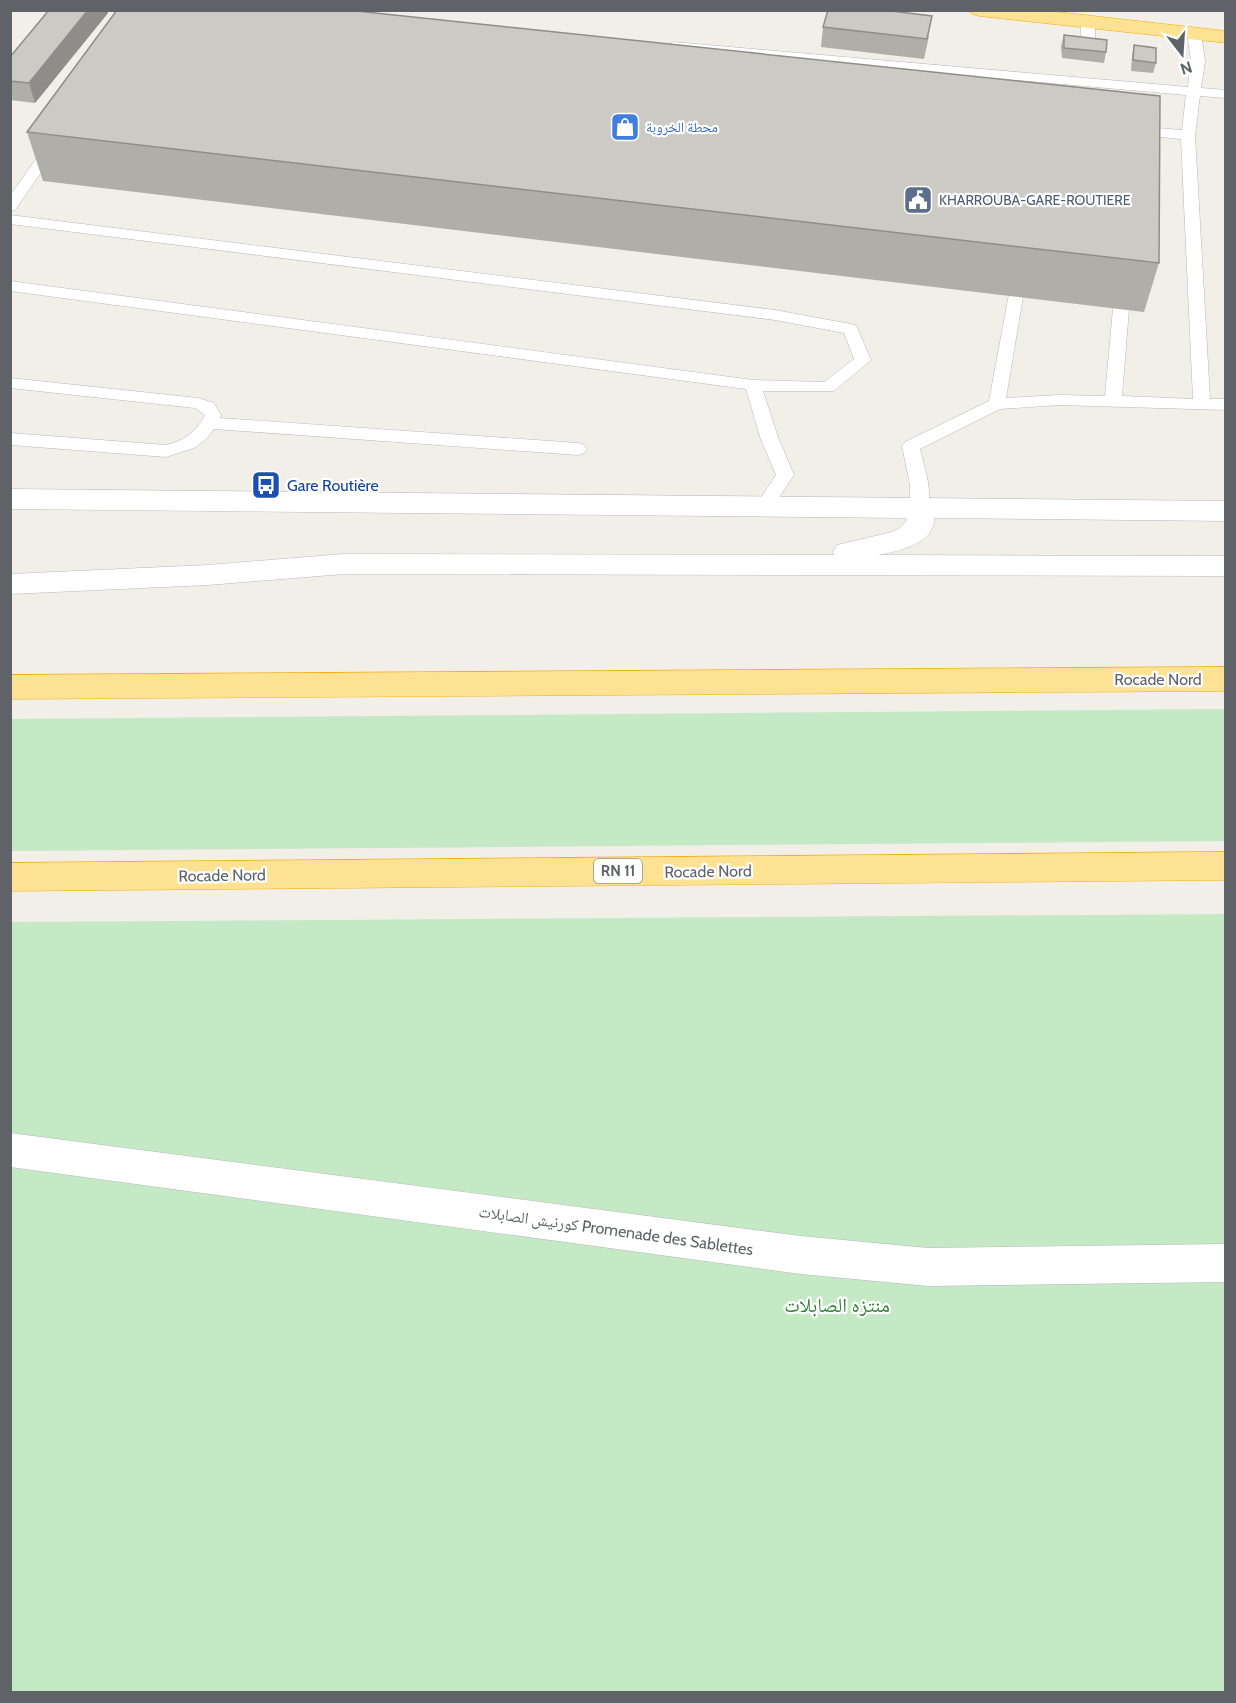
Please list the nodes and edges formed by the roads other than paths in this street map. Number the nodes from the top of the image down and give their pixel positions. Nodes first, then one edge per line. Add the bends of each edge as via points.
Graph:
1 (979, 10) edge
2 (1088, 22) junction
3 (1194, 33) junction
4 (1226, 37) edge
5 (664, 45) edge
6 (1088, 49) edge
7 (1083, 75) junction
8 (1194, 92) junction
9 (1226, 94) edge
10 (1069, 100) edge
11 (1116, 128) edge
12 (63, 131) edge
13 (1188, 135) junction
14 (10, 207) edge
15 (10, 219) edge
16 (10, 286) edge
17 (1015, 297) edge
18 (1121, 309) edge
19 (10, 383) edge
20 (753, 385) junction
21 (1113, 402) junction
22 (1203, 403) junction
23 (997, 404) junction
24 (1226, 405) edge
25 (209, 423) junction
26 (10, 439) edge
27 (578, 449) dead end
28 (10, 499) edge
29 (765, 507) junction
30 (919, 508) junction
31 (1226, 511) edge
32 (794, 565) junction
33 (1226, 566) edge
34 (10, 584) edge
35 (1226, 679) edge
36 (10, 687) edge
37 (1226, 866) edge
38 (10, 877) edge
39 (10, 1150) edge
40 (1226, 1263) edge

1 - 2 highway
2 - 3 highway
2 - 6 lane
3 - 4 highway
3 - 8 lane via 1198,61
5 - 7 lane
7 - 8 lane
7 - 10 lane
8 - 9 lane
8 - 13 lane
11 - 13 lane via 1137,137
12 - 14 lane
13 - 22 lane
15 - 20 lane via 775,315 850,329 863,360 828,387
16 - 20 lane
17 - 23 lane
18 - 21 lane
19 - 25 lane via 198,403 211,411
20 - 29 lane via 785,475
21 - 22 lane
21 - 23 lane
22 - 24 lane
23 - 30 lane via 911,446
25 - 26 lane via 190,444 166,451
25 - 27 lane
28 - 29 street
29 - 30 street
30 - 31 street
30 - 32 street via 921,522 910,535
32 - 33 street
32 - 34 street via 344,564
35 - 36 highway, Rocade Nord
37 - 38 highway, Rocade Nord / RN 11
39 - 40 street, كورنيش الصابلات Promenade des Sablettes via 902,1265

